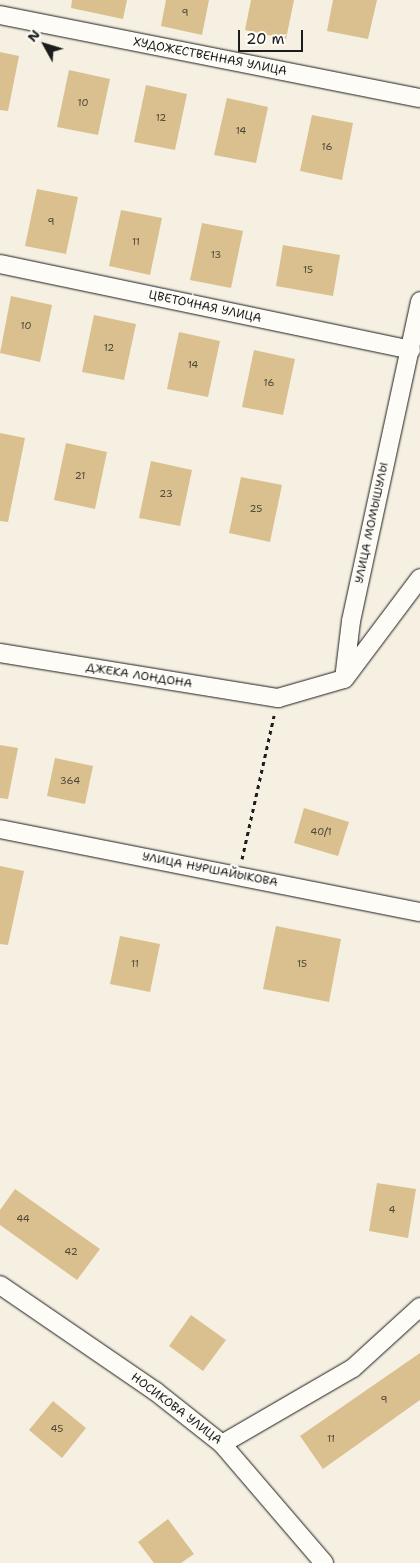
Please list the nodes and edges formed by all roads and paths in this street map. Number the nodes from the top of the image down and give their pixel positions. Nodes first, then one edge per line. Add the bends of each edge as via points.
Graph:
1 (0, 15) edge
2 (420, 98) edge
3 (0, 264) edge
4 (420, 301) edge
5 (411, 350) junction
6 (420, 578) edge
7 (0, 653) edge
8 (344, 679) junction
9 (278, 698) junction
10 (0, 829) edge
11 (238, 875) junction
12 (420, 912) edge
13 (0, 1285) edge
14 (420, 1306) edge
15 (222, 1444) junction
16 (324, 1563) edge

1 - 2 street, ХУДОЖЕСТВЕННАЯ УЛИЦА
3 - 5 street, ЦВЕТОЧНАЯ УЛИЦА
4 - 5 street, УЛИЦА МОМЫШУЛЫ
5 - 8 street, УЛИЦА МОМЫШУЛЫ via 351,621
6 - 8 street
7 - 9 street, ДЖЕКА ЛОНДОНА
8 - 9 street
9 - 11 path
10 - 11 street, УЛИЦА НУРШАЙЫКОВА
11 - 12 street, УЛИЦА НУРШАЙЫКОВА
13 - 15 street, НОСИКОВА УЛИЦА via 155,1391
14 - 15 street via 353,1368
15 - 16 street, НОСИКОВА УЛИЦА

